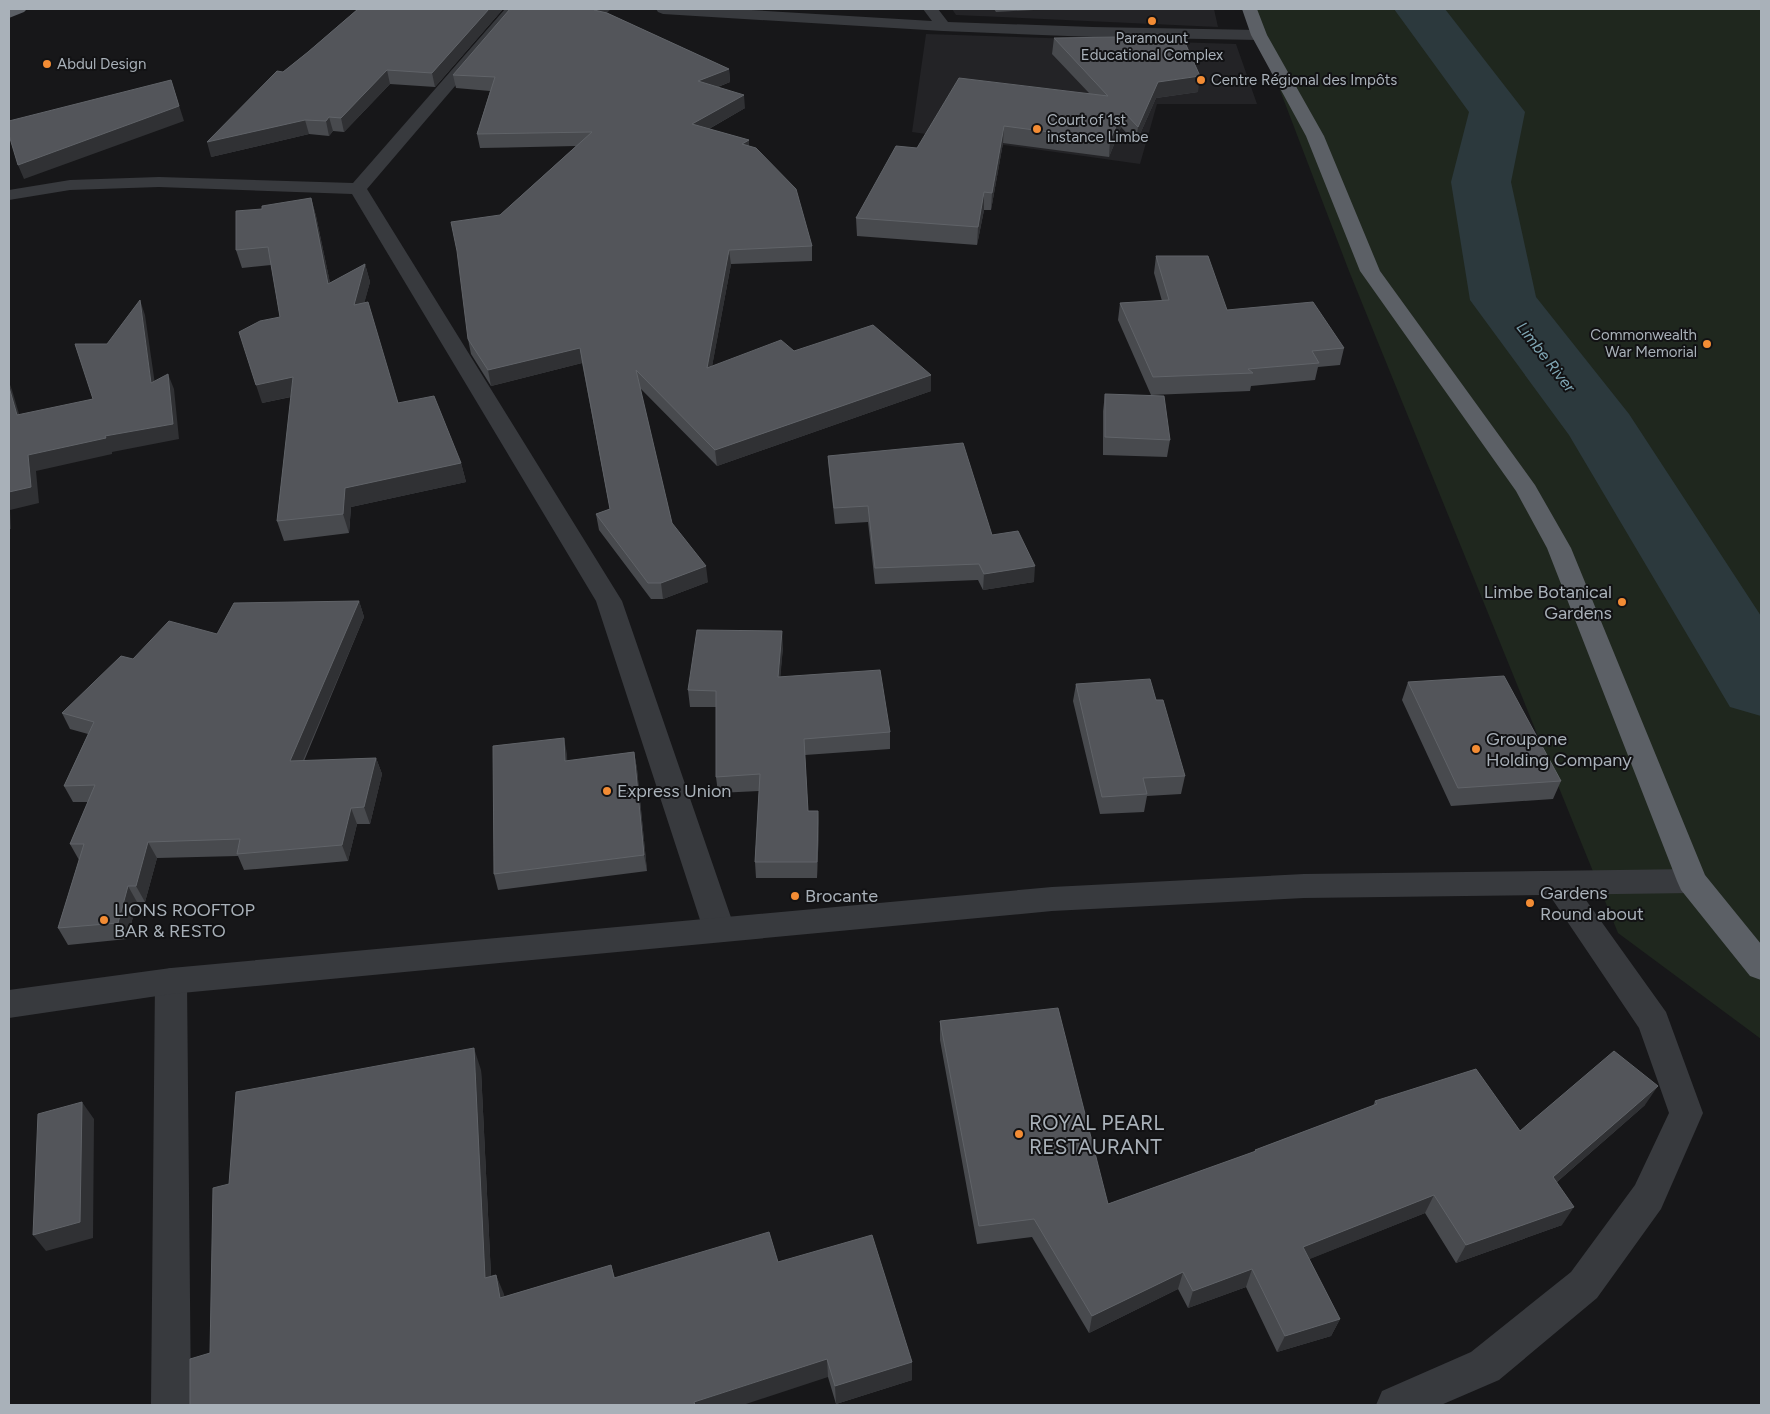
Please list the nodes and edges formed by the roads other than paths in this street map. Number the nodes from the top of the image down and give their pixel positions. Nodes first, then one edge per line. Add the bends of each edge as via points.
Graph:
1 (19, 9) edge
2 (513, 9) edge
3 (663, 9) edge
4 (931, 9) edge
5 (1249, 9) edge
6 (9, 12) edge
7 (943, 26) junction
8 (1259, 35) junction
9 (358, 189) junction
10 (9, 195) edge
11 (1692, 881) junction
12 (1557, 884) junction
13 (719, 929) junction
14 (1761, 967) edge
15 (171, 981) junction
16 (9, 1004) edge
17 (171, 1405) edge
18 (1396, 1405) edge

1 - 6 highway
2 - 9 street
3 - 7 street
4 - 7 street
5 - 8 highway
7 - 8 street
8 - 11 highway via 1315,136 1370,271 1527,490 1559,548
9 - 10 street via 159,182 70,185
9 - 13 street via 609,601
11 - 12 street
11 - 14 highway
12 - 13 street via 1304,886 1052,899
12 - 18 street via 1654,1022 1686,1113 1648,1198 1584,1286 1485,1366
13 - 15 street
15 - 16 street
15 - 17 street

